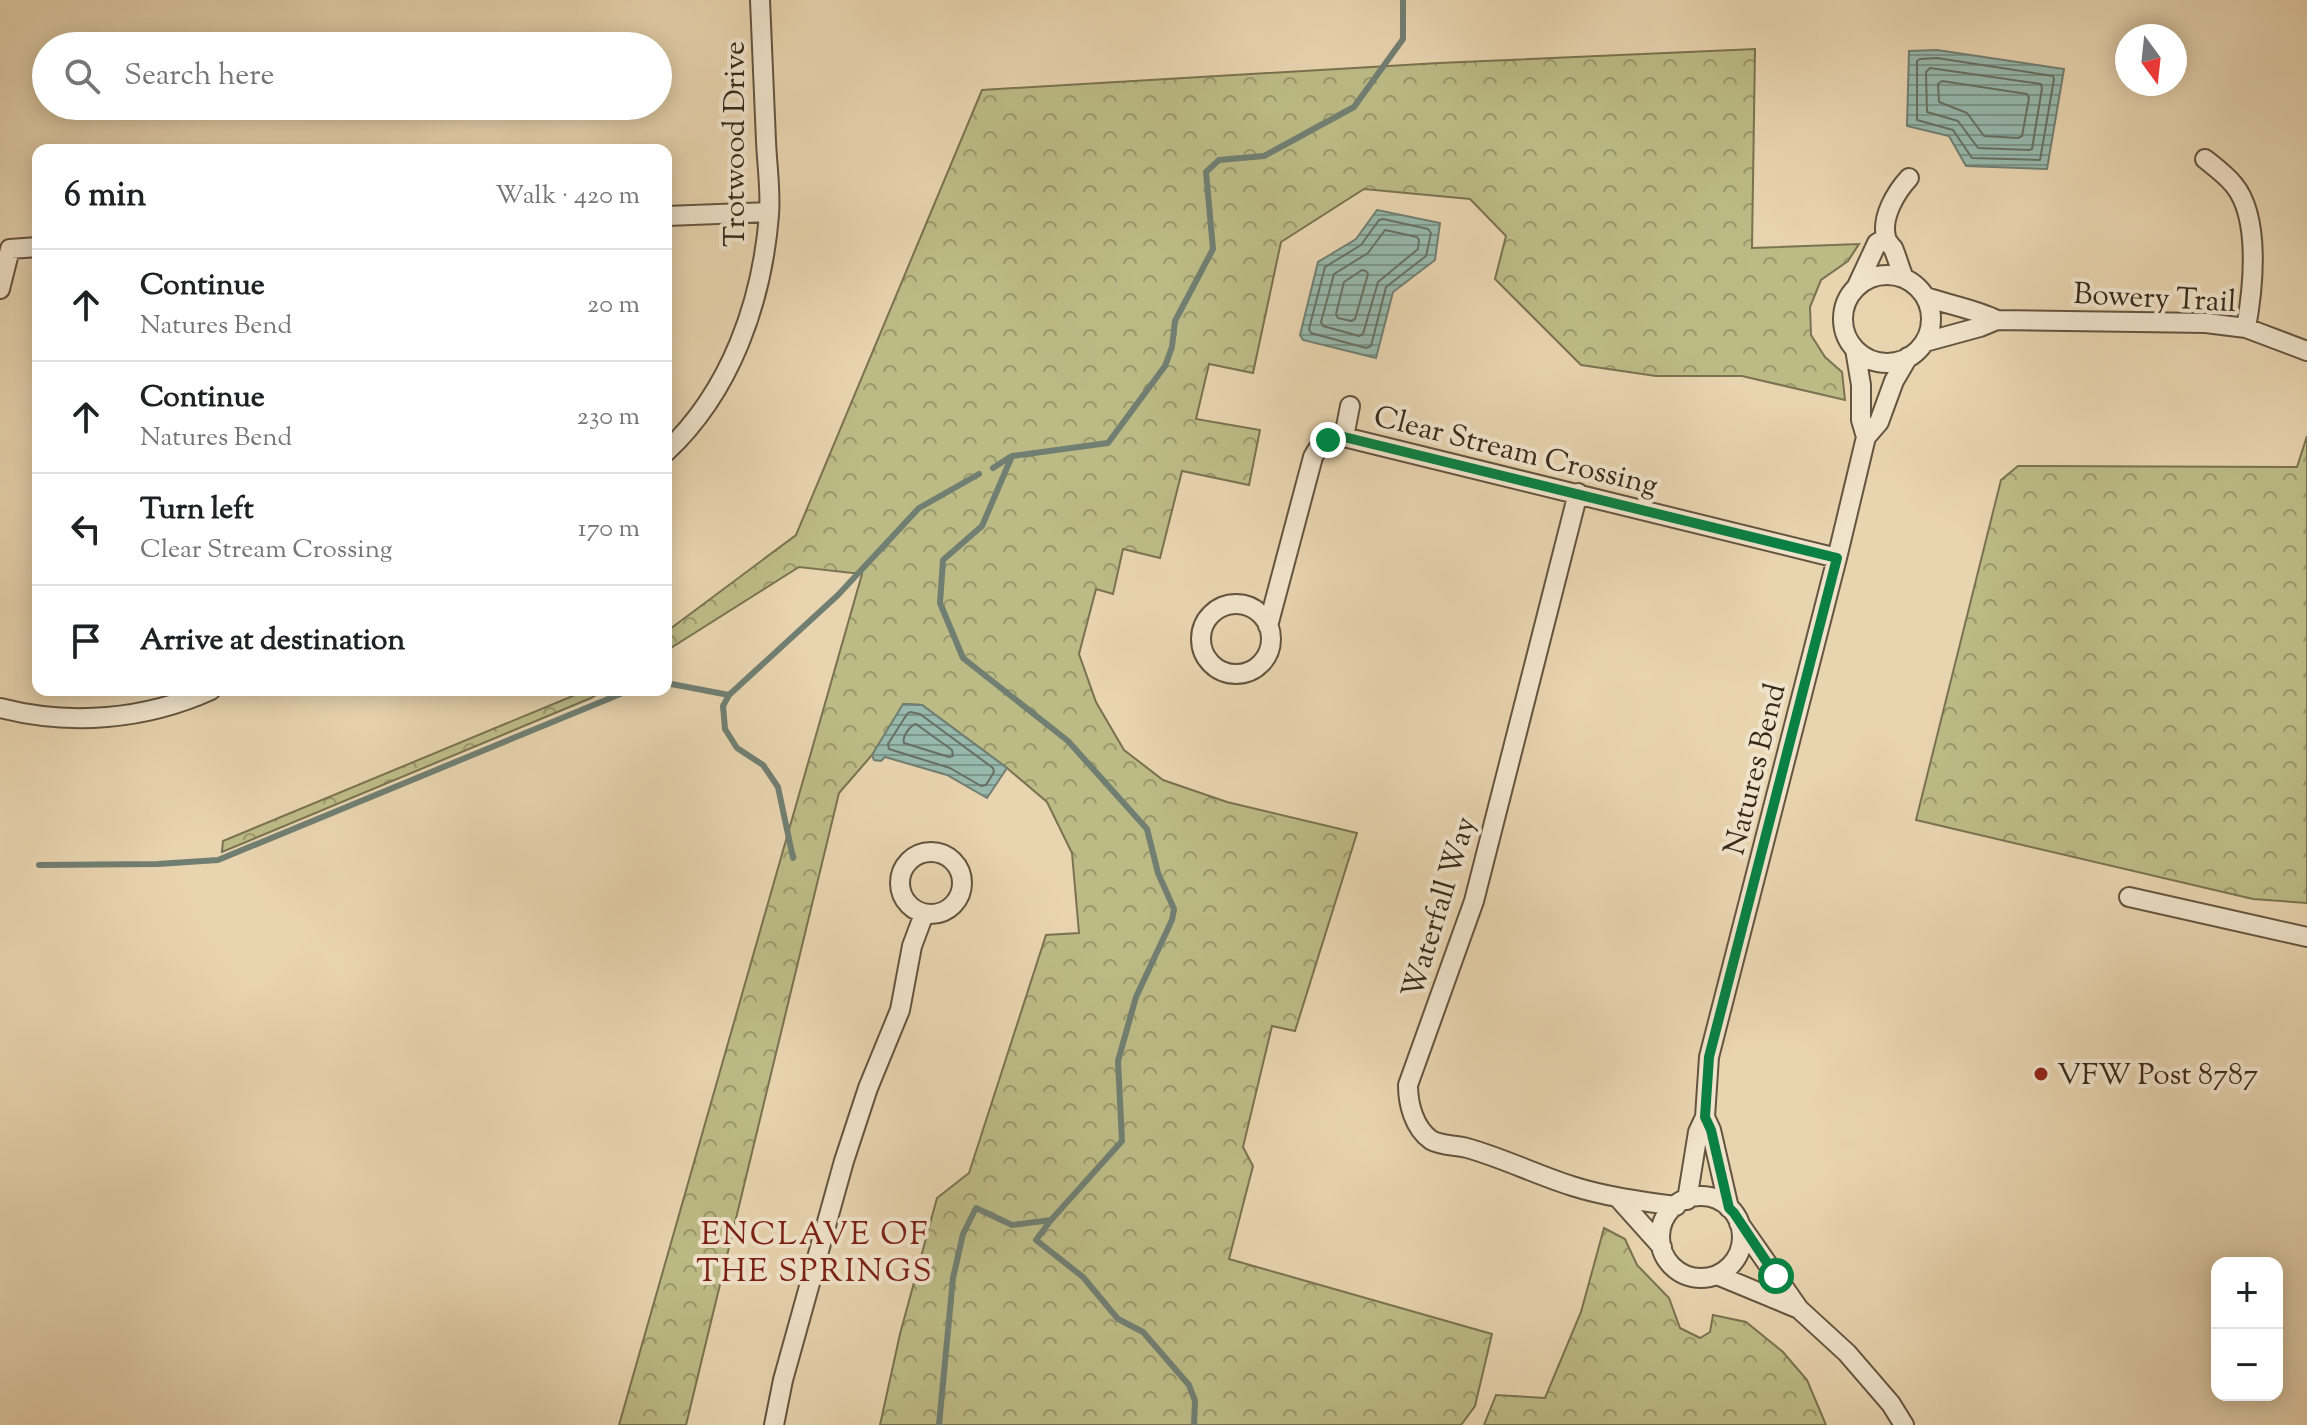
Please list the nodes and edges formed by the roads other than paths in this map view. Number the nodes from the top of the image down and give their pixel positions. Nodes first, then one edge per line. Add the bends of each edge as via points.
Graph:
1 (760, 0) edge
2 (2205, 159) dead end
3 (1909, 178) dead end
4 (769, 212) junction
5 (672, 216) edge
6 (1886, 238) junction
7 (32, 247) edge
8 (1904, 278) junction
9 (1856, 288) junction
10 (0, 289) edge
11 (1926, 297) junction
12 (1997, 320) junction
13 (2246, 328) junction
14 (1925, 342) junction
15 (1855, 349) junction
16 (2307, 351) edge
17 (1908, 357) junction
18 (1350, 406) dead end
19 (1344, 437) junction
20 (1866, 437) junction
21 (672, 445) edge
22 (1578, 493) junction
23 (1837, 558) junction
24 (1268, 626) dead end
25 (193, 696) edge
26 (0, 708) edge
27 (2129, 897) dead end
28 (924, 914) dead end
29 (2307, 937) edge
30 (1705, 1117) junction
31 (1619, 1199) junction
32 (1682, 1203) junction
33 (1734, 1216) junction
34 (1662, 1247) junction
35 (1717, 1275) junction
36 (1799, 1309) junction
37 (774, 1425) edge
38 (1904, 1425) edge

1 - 4 street, Trotwood Drive
2 - 13 street via 2235,186 2248,213 2253,266
3 - 6 street via 1892,203
4 - 5 street
4 - 21 street, Trotwood Drive via 762,271 729,366 701,414
6 - 8 street
6 - 9 street via 1877,243
7 - 10 street via 10,249
8 - 9 street via 1877,276
8 - 11 street
9 - 15 street via 1842,319
11 - 12 street, Bowery Trail
11 - 14 street via 1931,320
12 - 13 street, Bowery Trail
12 - 14 street, Bowery Trail
13 - 16 street, Bowery Trail
14 - 17 street
15 - 17 street via 1877,362
15 - 20 street, Natures Bend
17 - 20 street, Natures Bend via 1879,422
18 - 19 street
19 - 22 street, Clear Stream Crossing
19 - 24 street, Clear Stream Crossing via 1328,440 1313,457
20 - 23 street, Natures Bend
22 - 23 street, Clear Stream Crossing
22 - 31 street, Waterfall Way via 1474,901 1408,1085 1408,1100 1418,1126 1431,1140
23 - 30 street, Natures Bend via 1709,1057
25 - 26 street via 118,717 29,716
27 - 29 street
28 - 37 street via 900,1010 844,1161
30 - 32 street, Natures Bend
30 - 33 street, Natures Bend
31 - 32 street, Waterfall Way
31 - 34 street
32 - 33 street via 1711,1198 1724,1203
32 - 34 street via 1666,1217
33 - 35 street via 1742,1240 1739,1253
33 - 36 street, Natures Bend
34 - 35 street via 1680,1273
35 - 36 street, Natures Bend
36 - 38 street, Natures Bend via 1847,1353

